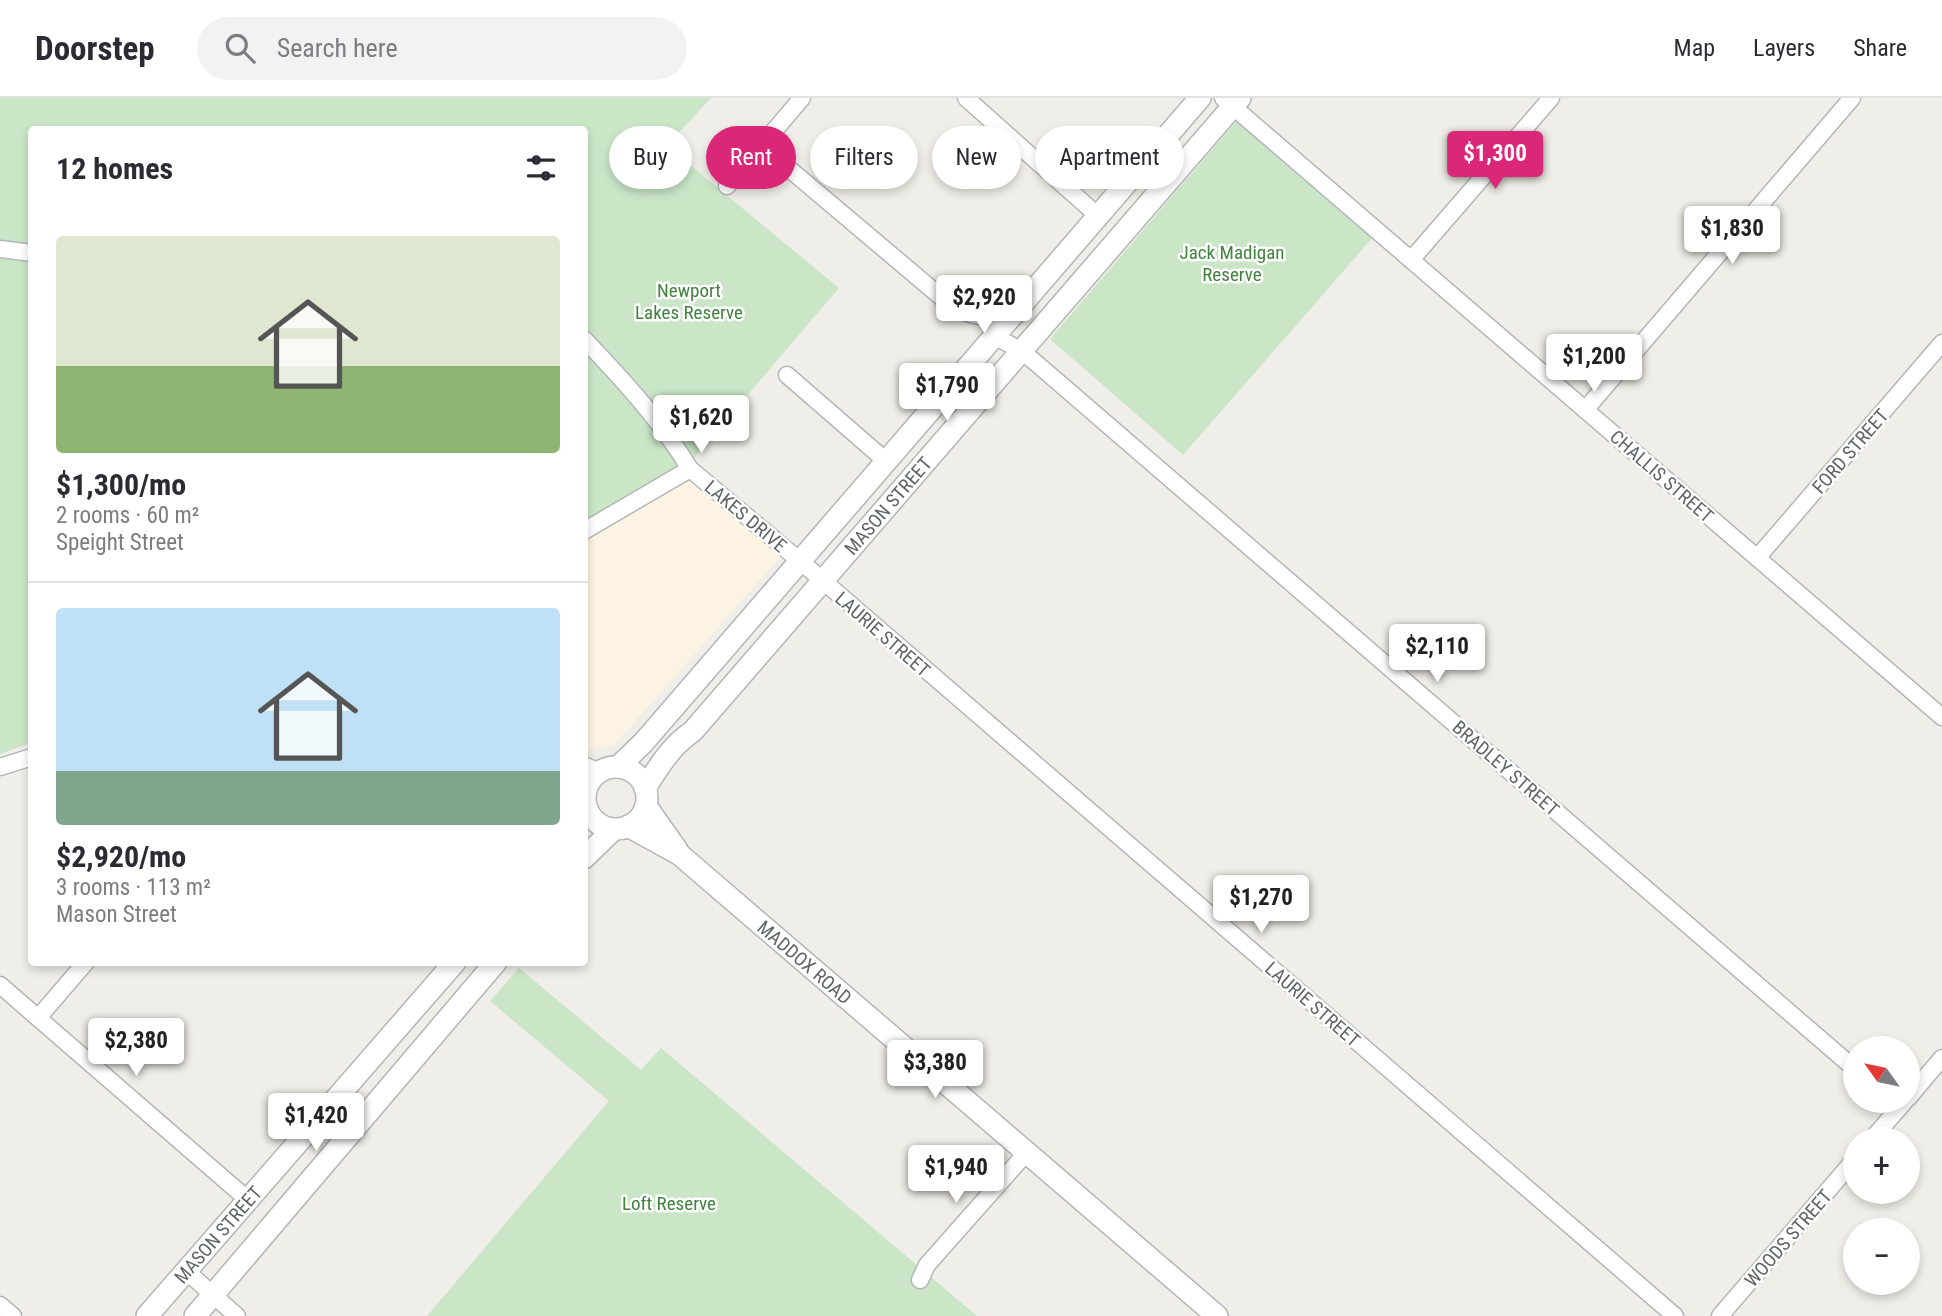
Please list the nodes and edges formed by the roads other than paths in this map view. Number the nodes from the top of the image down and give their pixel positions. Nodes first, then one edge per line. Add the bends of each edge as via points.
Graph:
1 (802, 98) edge
2 (966, 98) edge
3 (1200, 98) edge
4 (1551, 98) edge
5 (1852, 98) edge
6 (1232, 101) edge
7 (778, 126) edge
8 (796, 175) edge
9 (1097, 215) junction
10 (0, 249) edge
11 (28, 252) edge
12 (1411, 260) junction
13 (1018, 309) junction
14 (994, 336) junction
15 (1942, 343) edge
16 (588, 344) edge
17 (1022, 351) junction
18 (787, 375) dead end
19 (1585, 410) junction
20 (886, 461) junction
21 (690, 469) junction
22 (588, 529) edge
23 (1757, 558) junction
24 (800, 561) junction
25 (823, 582) junction
26 (1942, 694) edge
27 (1936, 712) edge
28 (28, 758) edge
29 (0, 767) edge
30 (592, 786) edge
31 (645, 797) junction
32 (621, 828) junction
33 (679, 854) junction
34 (588, 855) edge
35 (83, 966) edge
36 (451, 966) edge
37 (493, 966) edge
38 (0, 985) edge
39 (38, 1018) junction
40 (1942, 1058) edge
41 (1843, 1059) edge
42 (1920, 1082) edge
43 (1892, 1113) edge
44 (1881, 1127) edge
45 (1027, 1152) junction
46 (1843, 1173) edge
47 (247, 1199) junction
48 (186, 1271) junction
49 (920, 1280) dead end
50 (213, 1295) junction
51 (0, 1305) edge
52 (13, 1316) edge
53 (147, 1316) edge
54 (195, 1316) edge
55 (237, 1316) edge
56 (1217, 1316) edge
57 (1675, 1316) edge
58 (1720, 1316) edge

1 - 7 street
2 - 9 street
3 - 9 street, MASON STREET
4 - 12 street
5 - 19 street
6 - 12 street, CHALLIS STREET
6 - 17 street, MASON STREET
8 - 13 street via 954,308 971,316 992,317
9 - 13 street, MASON STREET
10 - 11 street
12 - 19 street, CHALLIS STREET
13 - 14 street, MASON STREET
14 - 17 street, BRADLEY STREET
14 - 20 street, MASON STREET
15 - 23 street, FORD STREET
16 - 21 street via 644,404
17 - 25 street, MASON STREET
17 - 41 street, BRADLEY STREET
18 - 20 street
19 - 23 street, CHALLIS STREET
20 - 24 street, MASON STREET
21 - 22 street, LAKES DRIVE
21 - 24 street, LAKES DRIVE
23 - 27 street, CHALLIS STREET
24 - 25 street, LAKES DRIVE
24 - 30 street, MASON STREET via 643,743
25 - 31 street, MASON STREET via 693,731 678,741
25 - 57 street, LAURIE STREET
26 - 27 street
28 - 29 street
30 - 31 street via 635,774
30 - 32 street via 592,817
31 - 32 street via 642,815
31 - 33 street, MADDOX ROAD
32 - 33 street, MADDOX ROAD
32 - 34 street
33 - 45 street, MADDOX ROAD
35 - 39 street
36 - 47 street, MASON STREET
37 - 50 street, MASON STREET
38 - 39 street
39 - 47 street
40 - 42 street
43 - 44 street
45 - 49 street via 927,1265
45 - 56 street, MADDOX ROAD
46 - 58 street, WOODS STREET
47 - 48 street, MASON STREET
48 - 50 street
48 - 53 street, MASON STREET
50 - 54 street, MASON STREET
50 - 55 street
51 - 52 street

